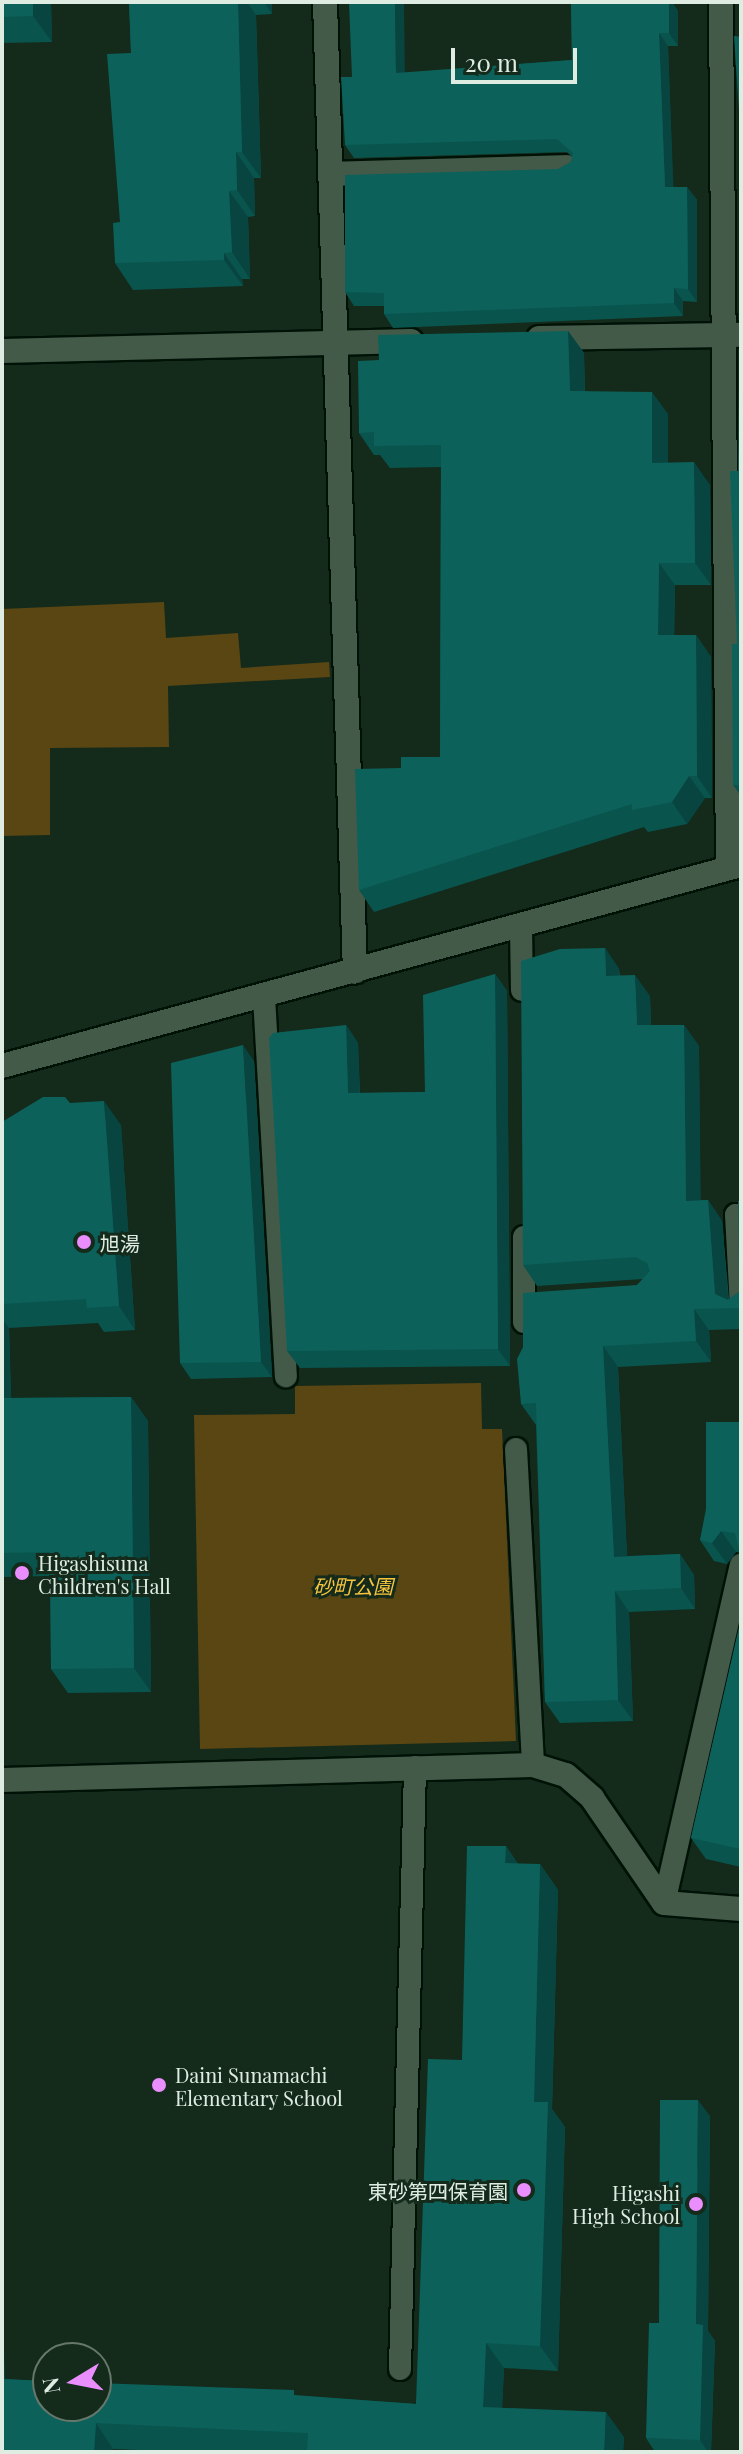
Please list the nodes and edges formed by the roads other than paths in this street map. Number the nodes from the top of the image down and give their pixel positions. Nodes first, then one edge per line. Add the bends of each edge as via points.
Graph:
1 (325, 2) edge
2 (721, 2) edge
3 (567, 167) edge
4 (331, 174) junction
5 (731, 335) edge
6 (521, 339) edge
7 (429, 340) edge
8 (336, 342) junction
9 (2, 351) edge
10 (735, 866) edge
11 (521, 927) junction
12 (355, 972) junction
13 (264, 997) junction
14 (522, 1017) edge
15 (2, 1066) edge
16 (524, 1206) edge
17 (741, 1215) edge
18 (741, 1307) edge
19 (524, 1341) edge
20 (286, 1376) dead end
21 (516, 1449) dead end
22 (741, 1565) edge
23 (533, 1765) junction
24 (415, 1767) junction
25 (2, 1780) edge
26 (664, 1903) junction
27 (741, 1909) edge
28 (400, 2369) dead end

1 - 4 street
2 - 5 street
3 - 4 street
4 - 8 street
5 - 6 street
5 - 10 street
7 - 8 street
8 - 9 street
8 - 12 street
10 - 11 street
11 - 12 street
11 - 14 lane
12 - 13 street
13 - 15 street
13 - 20 lane
16 - 19 lane via 532,1300
17 - 18 lane via 736,1215
21 - 23 lane
22 - 26 lane
23 - 24 street
23 - 26 street via 566,1775 592,1798
24 - 25 street
24 - 28 lane
26 - 27 street

